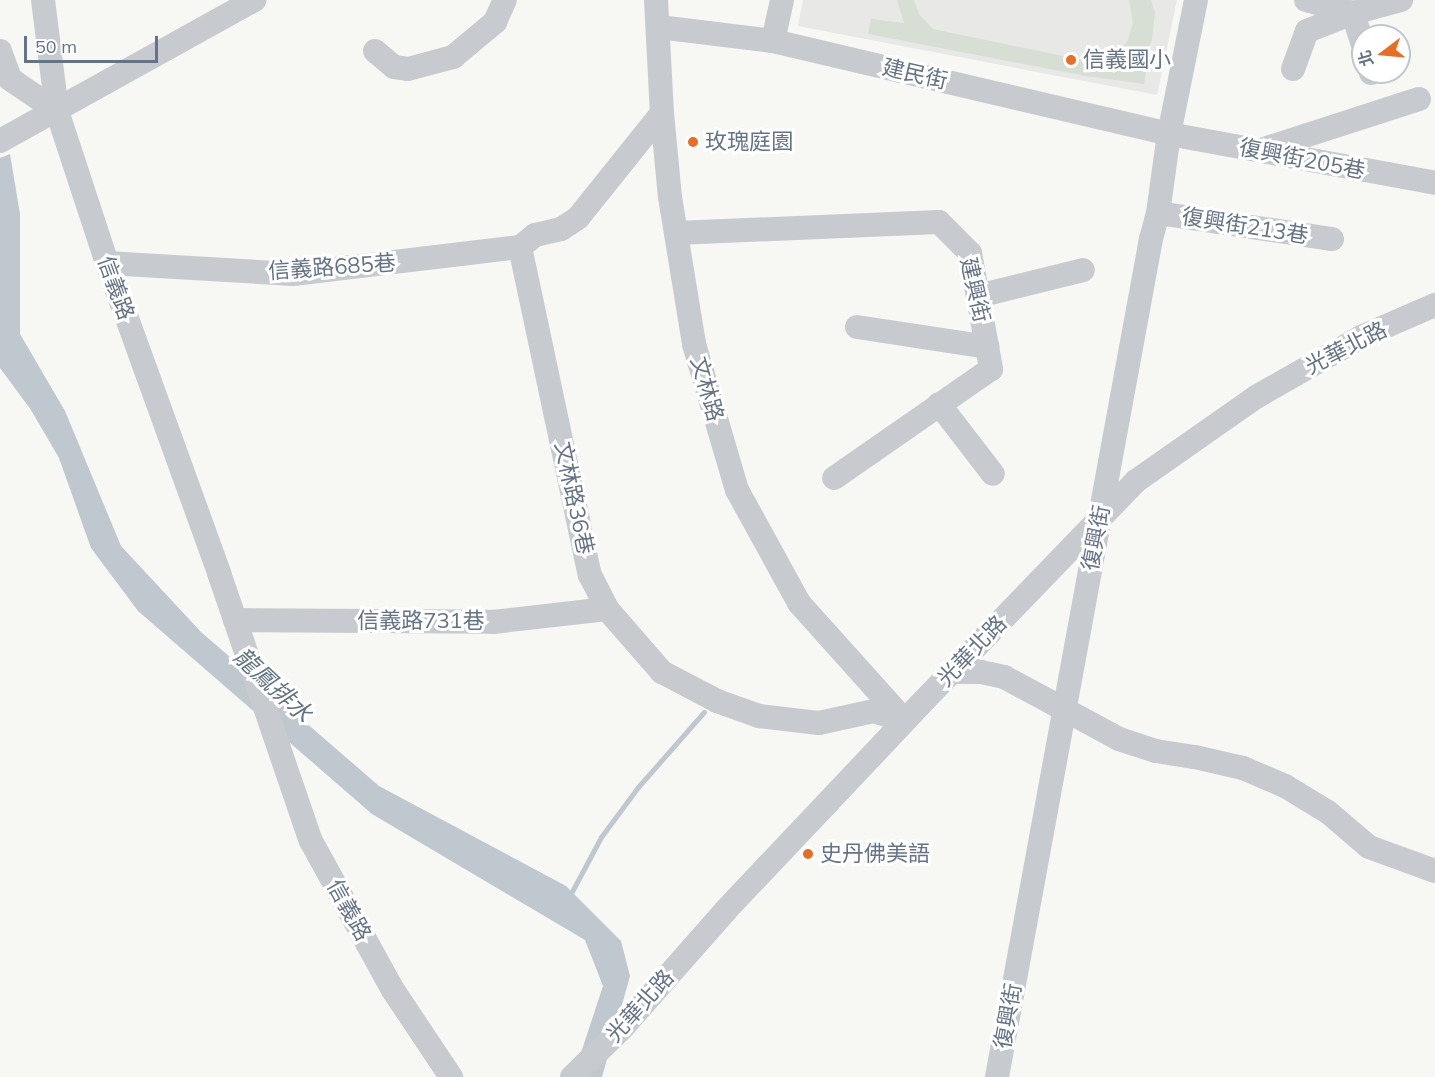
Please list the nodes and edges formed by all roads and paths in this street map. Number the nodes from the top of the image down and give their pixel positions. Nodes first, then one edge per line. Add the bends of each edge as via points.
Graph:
1 (254, 0) edge
2 (505, 0) edge
3 (657, 0) edge
4 (782, 0) edge
5 (1196, 0) edge
6 (1306, 0) edge
7 (1401, 0) edge
8 (44, 1) edge
9 (1353, 13) junction
10 (1356, 24) edge
11 (659, 27) junction
12 (773, 41) junction
13 (0, 51) edge
14 (375, 51) dead end
15 (1293, 69) dead end
16 (1419, 99) dead end
17 (57, 111) junction
18 (662, 113) junction
19 (1169, 134) junction
20 (0, 141) edge
21 (1258, 151) junction
22 (1435, 183) edge
23 (1158, 213) junction
24 (676, 233) junction
25 (1332, 239) dead end
26 (520, 247) junction
27 (107, 263) junction
28 (1083, 270) dead end
29 (978, 296) junction
30 (1435, 305) edge
31 (857, 327) dead end
32 (987, 347) junction
33 (939, 404) junction
34 (993, 474) dead end
35 (834, 478) dead end
36 (1100, 518) junction
37 (607, 609) junction
38 (235, 620) junction
39 (951, 672) junction
40 (1064, 708) junction
41 (904, 721) junction
42 (1435, 871) edge
43 (451, 1077) edge
44 (572, 1077) edge
45 (997, 1077) edge

1 - 17 street
2 - 14 street via 495,22 453,57 408,69 394,67
3 - 11 street, 文林路
4 - 12 street
5 - 19 street, 復興街
6 - 9 street
7 - 9 street
8 - 17 street, 信義路
9 - 10 street
9 - 15 street via 1307,31
11 - 12 street, 建民街
11 - 18 street, 文林路
12 - 19 street, 建民街
13 - 17 street via 10,79
16 - 21 street
17 - 20 street
17 - 27 street, 信義路
18 - 24 street, 文林路
18 - 26 street via 578,218 561,229 535,236
19 - 21 street, 復興街205巷
19 - 23 street, 復興街
21 - 22 street, 復興街205巷
23 - 25 street, 復興街213巷
23 - 36 street, 復興街
24 - 29 street, 建興街 via 939,222 970,253
24 - 41 street, 文林路 via 694,344 737,490 799,603
26 - 27 street, 信義路685巷 via 293,274
26 - 37 street, 文林路36巷 via 590,575
27 - 38 street, 信義路
28 - 29 street
29 - 32 street, 建興街
30 - 36 street, 光華北路 via 1361,337 1256,397 1136,481
31 - 32 street
32 - 33 street, 建興街 via 991,369
33 - 34 street
33 - 35 street, 建興街
36 - 39 street, 光華北路
36 - 40 street, 復興街
37 - 38 street, 信義路731巷 via 493,622
37 - 41 street, 文林路36巷 via 662,672 717,701 759,716 819,723 874,711
38 - 43 street, 信義路 via 311,842 393,990
39 - 40 street via 1004,677
39 - 41 street, 光華北路
40 - 42 street via 1119,739 1156,751 1243,768 1286,786 1328,812 1369,847
40 - 45 street, 復興街
41 - 44 street, 光華北路

